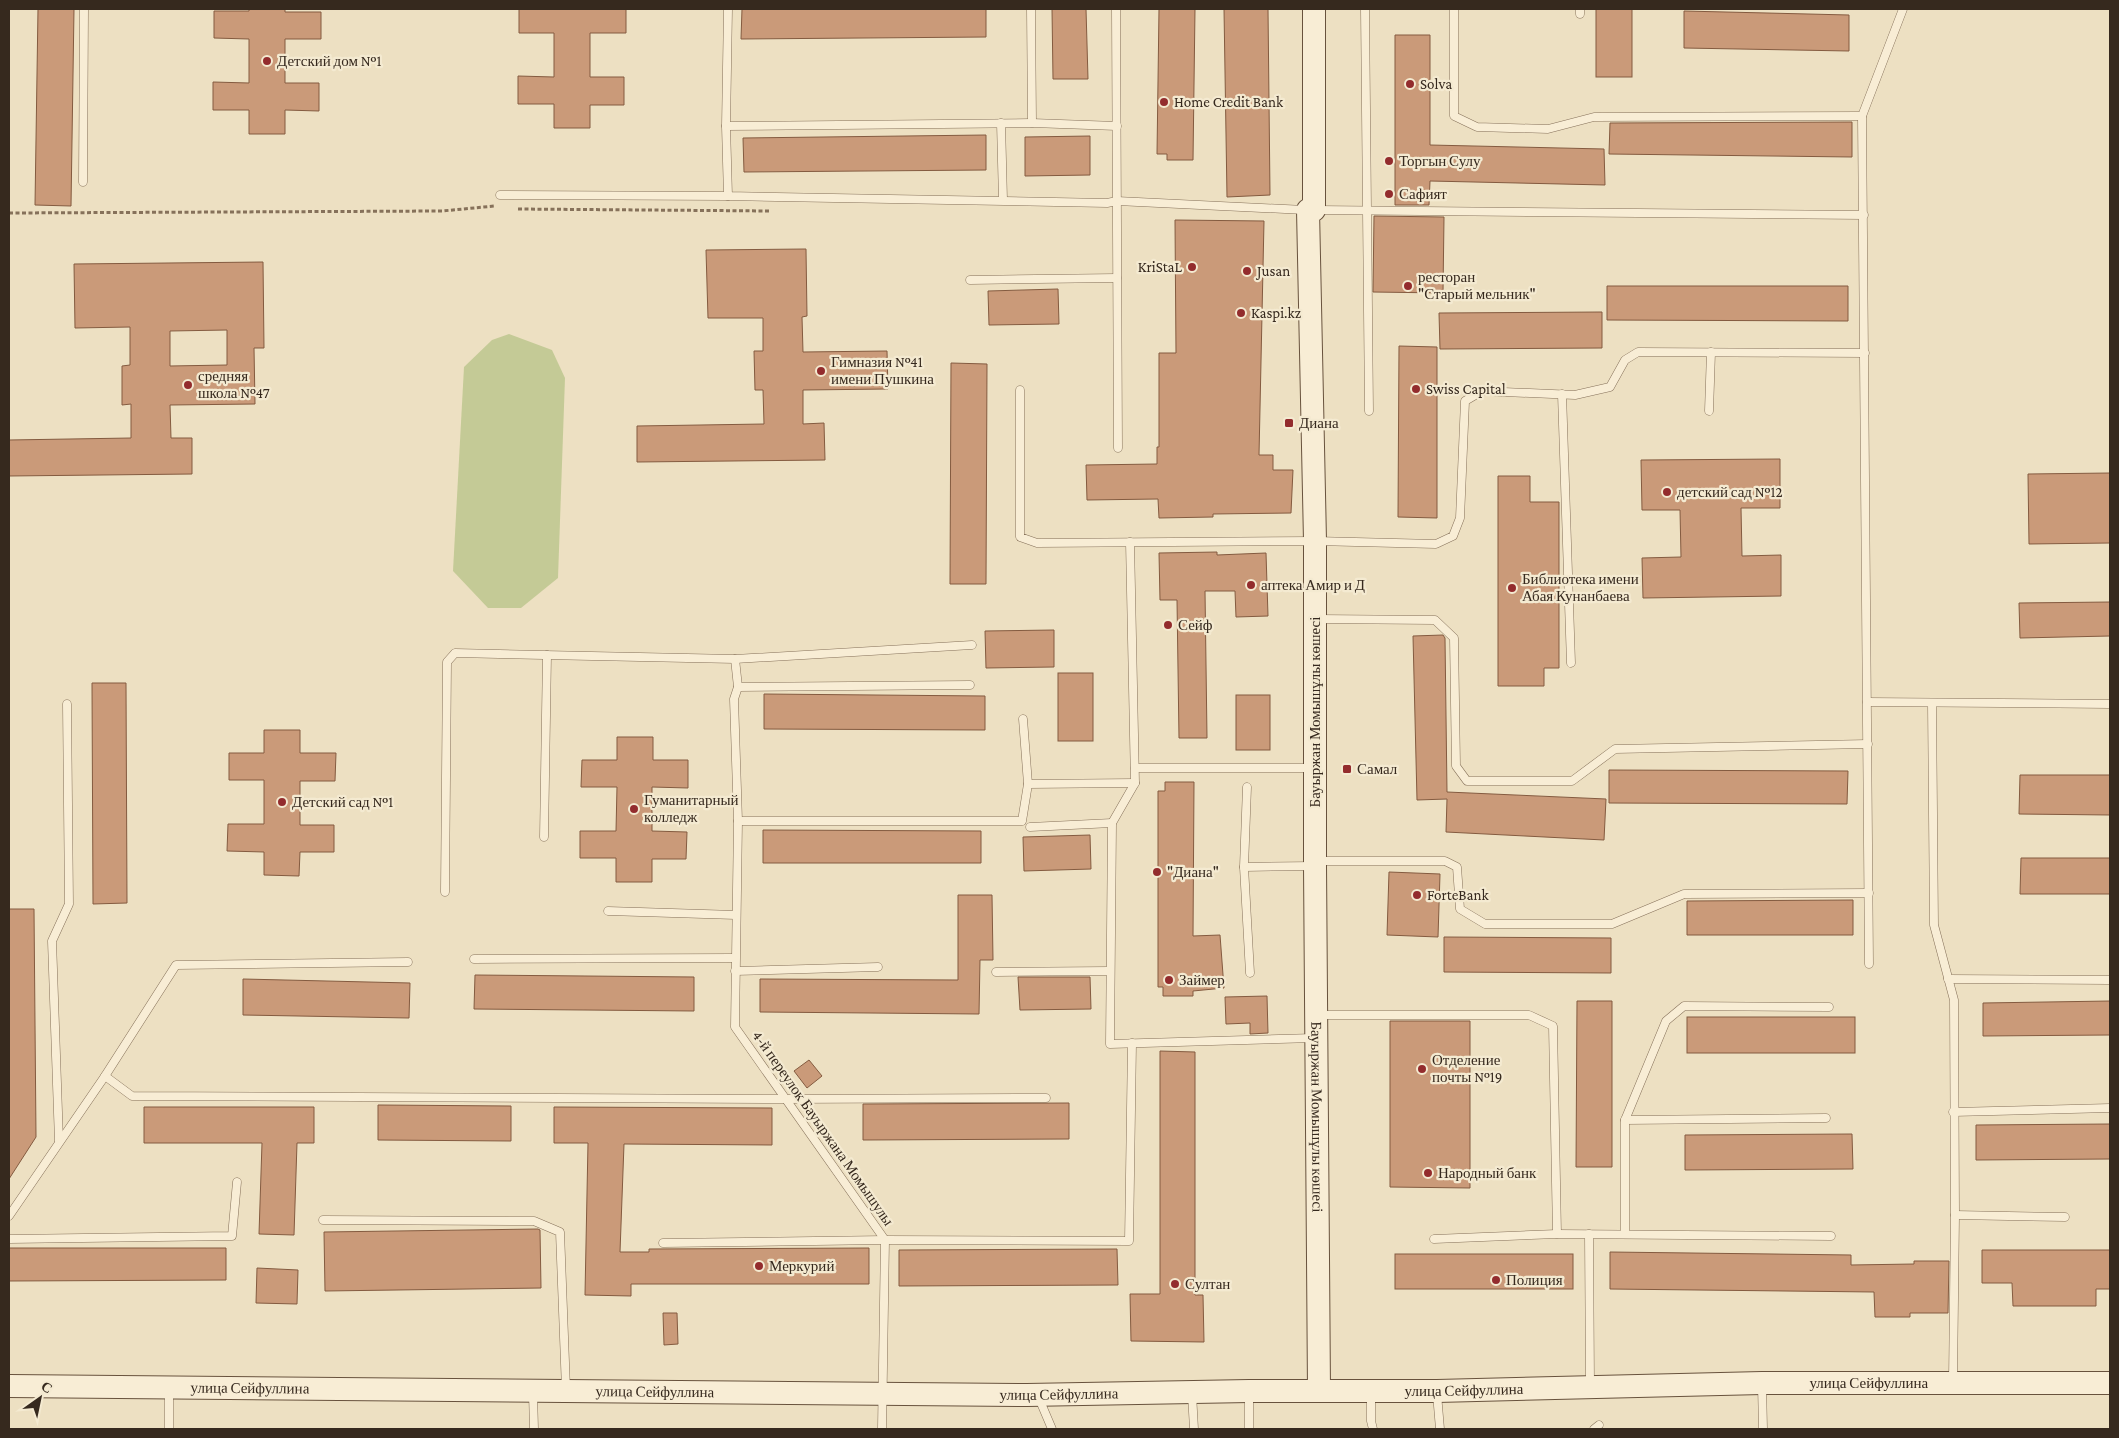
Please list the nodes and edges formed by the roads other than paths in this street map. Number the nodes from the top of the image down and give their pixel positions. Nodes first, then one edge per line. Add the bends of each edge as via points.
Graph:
1 (84, 9) edge
2 (728, 9) edge
3 (1031, 9) edge
4 (1116, 9) edge
5 (1314, 9) edge
6 (1365, 9) edge
7 (1454, 9) edge
8 (1903, 9) edge
9 (1862, 116) junction
10 (1032, 123) junction
11 (1001, 124) junction
12 (726, 126) junction
13 (1117, 126) junction
14 (83, 182) dead end
15 (500, 195) dead end
16 (728, 196) junction
17 (1003, 200) junction
18 (1117, 201) junction
19 (1366, 209) junction
20 (1311, 210) junction
21 (1864, 215) junction
22 (1117, 278) junction
23 (970, 280) dead end
24 (1711, 352) junction
25 (1865, 353) junction
26 (1020, 390) dead end
27 (1562, 394) junction
28 (1369, 411) dead end
29 (1708, 411) dead end
30 (1118, 448) dead end
31 (1315, 541) junction
32 (1130, 542) junction
33 (1315, 619) junction
34 (972, 644) dead end
35 (547, 655) junction
36 (735, 659) junction
37 (1571, 663) dead end
38 (970, 685) dead end
39 (738, 687) junction
40 (1867, 702) junction
41 (1932, 703) junction
42 (67, 704) dead end
43 (2110, 704) edge
44 (1023, 719) dead end
45 (1868, 744) junction
46 (1135, 768) junction
47 (1315, 768) junction
48 (1136, 783) junction
49 (1028, 784) junction
50 (1247, 787) dead end
51 (738, 822) junction
52 (1112, 823) junction
53 (1030, 827) dead end
54 (544, 837) dead end
55 (1315, 864) junction
56 (1244, 867) junction
57 (446, 892) dead end
58 (1869, 893) junction
59 (608, 911) dead end
60 (736, 915) junction
61 (735, 958) junction
62 (474, 959) dead end
63 (408, 962) dead end
64 (1869, 964) dead end
65 (878, 966) dead end
66 (735, 971) junction
67 (996, 972) dead end
68 (1109, 972) junction
69 (1250, 973) dead end
70 (1948, 979) junction
71 (2110, 980) edge
72 (1829, 1007) dead end
73 (1316, 1015) junction
74 (1316, 1038) junction
75 (1132, 1043) junction
76 (105, 1076) junction
77 (1046, 1098) dead end
78 (786, 1099) junction
79 (2110, 1108) edge
80 (1953, 1112) junction
81 (1826, 1118) dead end
82 (1625, 1120) junction
83 (59, 1141) junction
84 (237, 1182) dead end
85 (1955, 1215) junction
86 (9, 1216) edge
87 (2065, 1216) dead end
88 (323, 1220) dead end
89 (1557, 1234) junction
90 (1588, 1234) junction
91 (1625, 1234) junction
92 (1831, 1236) dead end
93 (9, 1239) edge
94 (1434, 1239) dead end
95 (885, 1240) junction
96 (663, 1243) dead end
97 (1762, 1383) junction
98 (2110, 1383) edge
99 (1952, 1384) junction
100 (9, 1386) edge
101 (168, 1387) junction
102 (1590, 1387) junction
103 (1319, 1390) junction
104 (533, 1391) junction
105 (566, 1391) junction
106 (1249, 1391) junction
107 (1437, 1391) junction
108 (1371, 1392) junction
109 (1192, 1393) junction
110 (881, 1394) junction
111 (1038, 1395) junction
112 (169, 1429) edge
113 (534, 1429) edge
114 (882, 1429) edge
115 (1052, 1429) edge
116 (1194, 1429) edge
117 (1249, 1429) edge
118 (1373, 1429) edge
119 (1440, 1429) edge
120 (1763, 1429) edge

1 - 14 lane
2 - 12 lane
3 - 10 lane
4 - 13 lane
5 - 20 street, Бауыржан Момышұлы көшесі
6 - 19 lane
7 - 9 lane via 1454,116 1477,127 1548,129 1594,117
8 - 9 lane
9 - 21 lane
10 - 11 lane
10 - 13 lane
11 - 12 lane
11 - 17 lane
12 - 16 lane
13 - 18 lane
15 - 16 lane
16 - 17 lane
17 - 18 lane
18 - 20 lane
18 - 22 lane
19 - 20 lane
19 - 21 lane
19 - 28 lane
20 - 31 street, Бауыржан Момышұлы көшесі
21 - 25 lane
22 - 23 lane
22 - 30 lane
24 - 25 lane
24 - 27 lane via 1638,352 1625,360 1610,387 1576,395
24 - 29 lane
25 - 40 lane
26 - 32 lane via 1020,537 1037,543
27 - 31 lane via 1482,391 1465,401 1460,518 1453,536 1436,544
27 - 37 lane
31 - 32 lane
31 - 33 street, Бауыржан Момышұлы көшесі
32 - 46 lane
33 - 45 lane via 1435,620 1454,638 1456,766 1467,781 1572,781 1615,748
33 - 47 street, Бауыржан Момышұлы көшесі
34 - 36 lane
35 - 36 lane
35 - 54 lane
35 - 57 lane via 455,653 447,662
36 - 39 lane, 4-й переулок Бауыржана Момышулы
38 - 39 lane
39 - 51 lane, 4-й переулок Бауыржана Момышулы via 734,699
40 - 41 lane
40 - 45 lane
41 - 43 lane
41 - 70 lane via 1934,926
42 - 83 lane via 69,904 52,941
44 - 49 lane
45 - 58 lane
46 - 47 lane
46 - 48 lane
47 - 55 street, Бауыржан Момышұлы көшесі
48 - 49 lane
48 - 52 lane
49 - 51 lane via 1022,821
50 - 56 lane
51 - 60 lane, 4-й переулок Бауыржана Момышулы
52 - 53 lane
52 - 68 lane
55 - 56 lane
55 - 58 lane via 1445,861 1457,867 1460,909 1485,924 1612,924 1684,894
55 - 73 street, Бауыржан Момышұлы көшесі
56 - 69 lane
58 - 64 lane
59 - 60 lane
60 - 61 lane, 4-й переулок Бауыржана Момышулы
61 - 62 lane
61 - 66 lane, 4-й переулок Бауыржана Момышулы
63 - 76 lane via 176,965
65 - 66 lane
66 - 78 lane, 4-й переулок Бауыржана Момышулы via 735,1027
67 - 68 lane
68 - 75 lane via 1110,1044
70 - 71 lane
70 - 80 lane via 1954,1000
72 - 82 lane via 1684,1006 1666,1021
73 - 74 street, Бауыржан Момышұлы көшесі
73 - 89 lane via 1529,1015 1552,1026
74 - 75 lane
74 - 103 street, Бауыржан Момышұлы көшесі
75 - 95 lane via 1129,1241
76 - 78 lane via 132,1096
76 - 83 lane
77 - 78 lane
78 - 95 lane, 4-й переулок Бауыржана Момышулы
79 - 80 lane
80 - 85 lane
81 - 82 lane
82 - 91 lane
83 - 86 lane
84 - 93 lane via 232,1236
85 - 87 lane
85 - 99 lane
88 - 105 lane via 534,1221 560,1232
89 - 90 lane
89 - 94 lane
90 - 91 lane
90 - 102 lane
91 - 92 lane
95 - 96 lane
95 - 110 lane, 4-й переулок Бауыржана Момышулы
97 - 99 street, улица Сейфуллина
97 - 102 street, улица Сейфуллина
97 - 120 lane
98 - 99 street, улица Сейфуллина
100 - 101 street, улица Сейфуллина
101 - 104 street, улица Сейфуллина
101 - 112 lane
102 - 107 street, улица Сейфуллина
103 - 106 street, улица Сейфуллина
103 - 108 street, улица Сейфуллина
104 - 105 street, улица Сейфуллина
104 - 113 lane
105 - 110 street, улица Сейфуллина
106 - 109 street, улица Сейфуллина
106 - 117 lane
107 - 108 street, улица Сейфуллина
107 - 119 lane
108 - 118 lane
109 - 111 street, улица Сейфуллина
109 - 116 lane
110 - 111 street, улица Сейфуллина
110 - 114 lane, 4-й переулок Бауыржана Момышулы
111 - 115 lane

